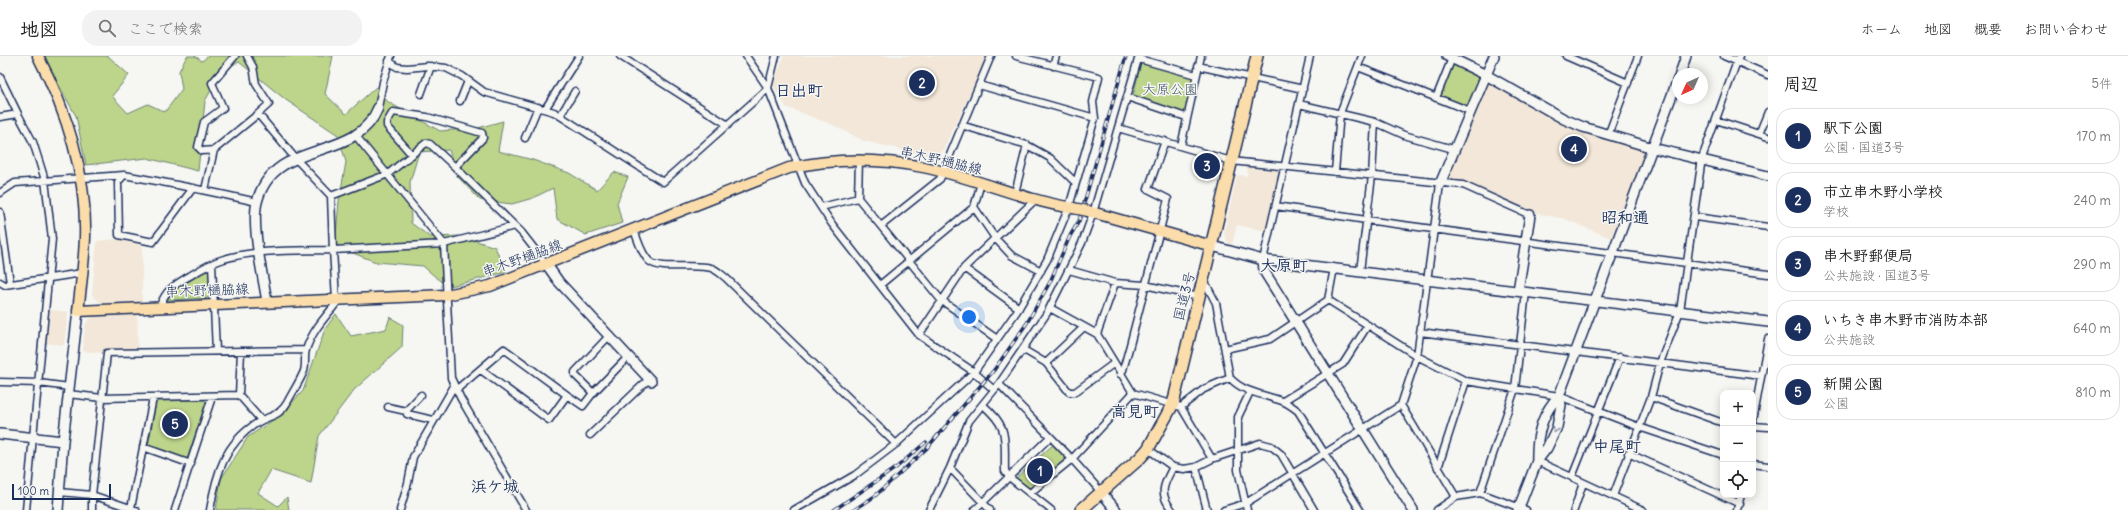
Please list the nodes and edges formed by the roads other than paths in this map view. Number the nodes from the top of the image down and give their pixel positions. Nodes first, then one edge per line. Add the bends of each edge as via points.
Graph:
1 (38, 56) edge
2 (235, 56) edge
3 (247, 56) edge
4 (579, 56) edge
5 (620, 56) edge
6 (746, 56) edge
7 (776, 56) edge
8 (990, 56) edge
9 (1016, 56) edge
10 (1056, 56) edge
11 (1201, 56) edge
12 (1257, 56) edge
13 (1310, 56) edge
14 (1362, 56) edge
15 (1494, 56) edge
16 (1566, 56) edge
17 (1638, 56) edge
18 (1686, 56) edge
19 (1724, 56) edge
20 (1450, 57) edge
21 (390, 58) edge
22 (1139, 58) edge
23 (1738, 59) edge
24 (431, 66) junction
25 (1053, 66) junction
26 (1198, 66) junction
27 (1358, 67) junction
28 (1682, 68) edge
29 (1196, 75) junction
30 (1486, 75) junction
31 (1768, 75) edge
32 (0, 77) edge
33 (1251, 78) junction
34 (468, 81) junction
35 (1628, 83) junction
36 (978, 85) junction
37 (768, 88) junction
38 (1303, 89) junction
39 (575, 91) dead end
40 (421, 94) dead end
41 (1672, 96) edge
42 (1128, 97) junction
43 (1436, 98) junction
44 (460, 101) dead end
45 (1300, 104) junction
46 (378, 108) joint
47 (538, 108) junction
48 (545, 109) junction
49 (1470, 111) junction
50 (1768, 112) edge
51 (1340, 113) junction
52 (18, 114) junction
53 (258, 114) junction
54 (560, 116) junction
55 (0, 117) edge
56 (1186, 117) junction
57 (1095, 118) junction
58 (1716, 120) junction
59 (1375, 122) junction
60 (728, 125) junction
61 (961, 125) junction
62 (1118, 128) junction
63 (1759, 134) junction
64 (1608, 135) junction
65 (356, 136) junction
66 (1768, 137) edge
67 (525, 138) dead end
68 (1165, 141) junction
69 (1028, 145) junction
70 (1181, 146) junction
71 (1653, 148) junction
72 (1453, 149) junction
73 (214, 150) junction
74 (412, 155) junction
75 (295, 158) junction
76 (1702, 158) junction
77 (858, 159) junction
78 (1231, 161) junction
79 (798, 166) junction
80 (455, 167) junction
81 (1285, 167) junction
82 (942, 172) junction
83 (1335, 172) junction
84 (388, 174) junction
85 (124, 175) junction
86 (1372, 176) junction
87 (1768, 176) edge
88 (81, 179) junction
89 (45, 180) junction
90 (981, 183) junction
91 (1076, 183) junction
92 (1440, 184) junction
93 (193, 188) junction
94 (205, 190) junction
95 (0, 193) edge
96 (1016, 193) junction
97 (331, 196) junction
98 (858, 198) junction
99 (1036, 199) junction
100 (257, 202) junction
101 (1276, 206) junction
102 (821, 207) junction
103 (974, 207) junction
104 (1071, 207) junction
105 (0, 212) edge
106 (1091, 212) junction
107 (1530, 215) joint
108 (1695, 217) junction
109 (1366, 220) junction
110 (515, 226) junction
111 (881, 226) junction
112 (1768, 227) edge
113 (1434, 228) junction
114 (634, 230) junction
115 (1160, 231) junction
116 (995, 238) junction
117 (1526, 241) junction
118 (444, 244) junction
119 (1212, 246) junction
120 (333, 250) junction
121 (1612, 252) junction
122 (259, 253) junction
123 (1263, 260) junction
124 (909, 261) junction
125 (1688, 263) junction
126 (212, 264) junction
127 (547, 265) junction
128 (964, 268) junction
129 (1334, 268) junction
130 (1069, 270) junction
131 (1041, 271) junction
132 (1360, 271) junction
133 (82, 273) junction
134 (1768, 274) edge
135 (48, 277) junction
136 (1204, 278) junction
137 (1426, 280) junction
138 (0, 282) edge
139 (10, 283) junction
140 (1115, 283) junction
141 (880, 285) junction
142 (1145, 285) junction
143 (1522, 291) junction
144 (446, 295) junction
145 (1198, 297) junction
146 (338, 299) junction
147 (941, 300) junction
148 (1328, 300) junction
149 (1594, 300) junction
150 (267, 302) junction
151 (214, 304) junction
152 (160, 306) junction
153 (1019, 308) junction
154 (1050, 308) junction
155 (78, 311) junction
156 (1680, 311) junction
157 (1296, 321) junction
158 (1768, 322) edge
159 (1368, 325) junction
160 (1084, 327) junction
161 (1420, 332) junction
162 (1097, 334) junction
163 (919, 335) junction
164 (609, 336) junction
165 (997, 338) junction
166 (1768, 339) edge
167 (1521, 345) junction
168 (1225, 349) junction
169 (306, 350) junction
170 (1024, 350) junction
171 (216, 351) junction
172 (241, 351) junction
173 (1576, 352) junction
174 (1416, 356) junction
175 (628, 357) junction
176 (1620, 357) junction
177 (1046, 363) junction
178 (1660, 363) junction
179 (1113, 364) junction
180 (480, 370) junction
181 (974, 372) junction
182 (1328, 373) junction
183 (1120, 374) junction
184 (1761, 376) junction
185 (1230, 378) junction
186 (650, 380) joint
187 (1466, 381) junction
188 (0, 382) edge
189 (39, 383) junction
190 (999, 384) junction
191 (455, 388) junction
192 (1515, 389) junction
193 (69, 390) junction
194 (994, 390) junction
195 (1250, 392) junction
196 (593, 393) junction
197 (1133, 393) junction
198 (421, 394) dead end
199 (239, 395) junction
200 (567, 395) junction
201 (212, 396) junction
202 (1559, 396) junction
203 (1651, 397) junction
204 (102, 398) junction
205 (153, 398) junction
206 (1283, 401) junction
207 (1756, 404) edge
208 (983, 405) junction
209 (1177, 405) junction
210 (1401, 405) junction
211 (388, 407) dead end
212 (1600, 410) junction
213 (406, 411) junction
214 (261, 420) junction
215 (433, 420) junction
216 (1720, 421) edge
217 (1756, 426) edge
218 (1639, 427) junction
219 (1768, 427) edge
220 (1363, 430) junction
221 (0, 434) edge
222 (590, 435) dead end
223 (34, 437) junction
224 (1050, 437) junction
225 (63, 441) junction
226 (896, 444) junction
227 (143, 447) junction
228 (1148, 449) junction
229 (1238, 451) junction
230 (1628, 453) junction
231 (1324, 454) junction
232 (1720, 454) edge
233 (1072, 459) junction
234 (1212, 459) junction
235 (1537, 461) junction
236 (191, 464) junction
237 (1756, 464) edge
238 (1768, 466) edge
239 (1173, 467) junction
240 (1196, 467) junction
241 (950, 468) junction
242 (1438, 468) junction
243 (1292, 474) junction
244 (1009, 476) junction
245 (1572, 477) junction
246 (1584, 482) junction
247 (59, 492) junction
248 (1030, 493) junction
249 (1102, 493) junction
250 (1480, 493) junction
251 (92, 495) junction
252 (1613, 496) junction
253 (1456, 497) junction
254 (982, 502) junction
255 (1246, 502) junction
256 (1739, 507) edge
257 (133, 509) edge
258 (1521, 509) edge
259 (26, 510) edge
260 (58, 510) edge
261 (92, 510) edge
262 (175, 510) edge
263 (210, 510) edge
264 (400, 510) edge
265 (526, 510) edge
266 (794, 510) edge
267 (929, 510) edge
268 (975, 510) edge
269 (990, 510) edge
270 (1051, 510) edge
271 (1081, 510) edge
272 (1116, 510) edge
273 (1172, 510) edge
274 (1207, 510) edge
275 (1224, 510) edge
276 (1247, 510) edge
277 (1314, 510) edge
278 (1360, 510) edge
279 (1413, 510) edge
280 (1437, 510) edge
281 (1574, 510) edge
282 (1642, 510) edge

1 - 88 main road via 68,124
2 - 73 street via 212,83 223,108 204,122 198,148 202,151
3 - 53 street via 253,67 256,84 269,104
4 - 48 street
5 - 60 street
6 - 37 street
7 - 37 street
8 - 36 street
9 - 25 street
10 - 25 street
11 - 26 street
12 - 33 highway, 国道3号
13 - 38 street
14 - 27 street
15 - 30 street
16 - 35 street
17 - 35 street
18 - 28 street
19 - 23 street
20 - 30 street
20 - 43 street
21 - 24 street via 397,66 407,68
21 - 46 street
22 - 29 street
22 - 42 street
23 - 31 street
23 - 58 street
24 - 34 street via 446,68
24 - 40 street
25 - 57 street via 1099,77 1093,102
26 - 29 street
26 - 33 street
27 - 43 street
27 - 51 street
29 - 56 street
30 - 49 street
30 - 64 street via 1564,120
32 - 52 street
33 - 38 street
33 - 78 highway, 国道3号
34 - 44 street
34 - 47 street via 484,92
35 - 64 street
36 - 57 street
36 - 61 street
37 - 60 street
37 - 79 street
38 - 45 street
39 - 54 street
41 - 71 street
42 - 56 street
42 - 62 street
43 - 49 street
45 - 51 street
45 - 81 street
46 - 65 street via 374,118
47 - 48 street
47 - 67 street
48 - 54 street
49 - 72 street
50 - 63 street
51 - 59 street
51 - 83 street
52 - 55 street
52 - 89 street via 33,142
53 - 73 street
53 - 75 street
54 - 60 street via 663,182
56 - 70 street
57 - 91 street
58 - 63 street
58 - 76 street
59 - 72 street via 1404,135
59 - 86 street
61 - 69 street
61 - 82 street
62 - 68 street
62 - 106 street
63 - 66 street
64 - 71 street
65 - 75 street
65 - 84 street
68 - 70 street
68 - 115 street via 1148,189 1168,199
69 - 91 street via 1050,158
69 - 96 street
70 - 78 street
71 - 76 street
71 - 121 street
72 - 92 street
73 - 94 street
74 - 80 street via 426,143 430,144
74 - 80 street via 388,126 387,122 393,112 427,117 482,133 483,138
74 - 84 street
75 - 97 street
75 - 100 street via 275,170
76 - 87 street
76 - 108 street
77 - 79 main road, 串木野樋脇線
77 - 82 main road, 串木野樋脇線 via 923,167
77 - 98 street
78 - 81 street
78 - 119 highway, 国道3号
79 - 102 street via 805,183
79 - 114 main road, 串木野樋脇線
80 - 110 street
81 - 83 street
81 - 101 street
82 - 90 main road, 串木野樋脇線
82 - 111 street via 940,179
83 - 86 street
84 - 97 street
84 - 118 street
85 - 88 street
85 - 93 street
85 - 93 street via 118,182 119,235 153,242
86 - 92 street
86 - 109 street
88 - 89 street
88 - 133 main road via 85,236
89 - 95 street via 15,184
89 - 135 street via 52,239
90 - 96 main road, 串木野樋脇線
90 - 103 street
91 - 104 street
92 - 107 street via 1464,186
92 - 113 street
93 - 94 street
94 - 100 street
96 - 99 main road, 串木野樋脇線
97 - 120 street
98 - 102 street
98 - 111 street
99 - 104 main road, 串木野樋脇線
99 - 116 street
100 - 122 street
101 - 109 street
101 - 123 street
102 - 141 street
103 - 116 street
103 - 124 street
104 - 106 main road, 串木野樋脇線, bridge
104 - 131 street
105 - 139 street
106 - 115 main road, 串木野樋脇線
106 - 130 street via 1082,243
107 - 117 street
108 - 112 street
108 - 125 street
109 - 113 street
109 - 132 street
110 - 118 street
110 - 127 street
111 - 124 street
113 - 117 street
113 - 137 street
114 - 127 main road, 串木野樋脇線
114 - 226 street via 644,255 650,262 658,265 711,268 726,278
115 - 119 main road, 串木野樋脇線
115 - 142 street
116 - 128 street
116 - 131 street via 1011,255
117 - 121 street
117 - 143 street
118 - 120 street
118 - 144 street
119 - 123 street
119 - 136 highway, 国道3号
120 - 122 street
120 - 146 street
121 - 125 street
121 - 149 street
122 - 126 street via 236,256
122 - 150 street
123 - 129 street
123 - 157 street via 1264,271
124 - 141 street
124 - 147 street
125 - 134 street
125 - 156 street
126 - 151 street
126 - 152 street via 170,288
127 - 144 main road, 串木野樋脇線 via 490,286
127 - 164 street via 559,282
128 - 147 street
128 - 153 street
129 - 132 street
129 - 148 street
130 - 140 street
130 - 154 street
131 - 153 street
132 - 137 street
133 - 135 street
133 - 155 main road
135 - 139 street
135 - 189 street
136 - 145 highway, 国道3号
136 - 168 street via 1216,303
137 - 143 street
137 - 161 street
138 - 139 street via 5,285
140 - 142 street
140 - 162 street
141 - 163 street
142 - 145 street
142 - 183 street
143 - 149 street
143 - 167 street
144 - 146 main road, 串木野樋脇線
144 - 191 street via 451,378
145 - 209 highway, 国道3号
146 - 150 main road, 串木野樋脇線
146 - 169 street via 321,322
147 - 163 street
147 - 165 street
148 - 157 street
148 - 159 street
149 - 156 street
149 - 173 street
150 - 151 main road, 串木野樋脇線
151 - 152 main road, 串木野樋脇線
151 - 171 street
152 - 155 main road, 串木野樋脇線
153 - 165 street
154 - 160 street
154 - 170 street
155 - 193 street
156 - 158 street
156 - 178 street
157 - 168 street via 1264,341
157 - 182 street
159 - 174 street
159 - 182 street via 1343,364
160 - 162 street
160 - 177 street
161 - 167 street
161 - 174 street
162 - 179 street
163 - 181 street
164 - 175 street
164 - 196 street via 575,372
165 - 181 street
166 - 184 street
167 - 173 street
167 - 192 street
168 - 185 street
169 - 172 street
169 - 214 street via 304,371 286,405 274,416
170 - 177 street
170 - 190 street
171 - 172 street
171 - 204 street via 107,353
172 - 199 street
173 - 176 street
173 - 202 street
174 - 187 street
174 - 210 street
175 - 186 street
175 - 196 street
176 - 178 street
176 - 212 street
177 - 179 street via 1069,392 1075,392
178 - 184 street
178 - 203 street
179 - 183 street
180 - 191 street
180 - 200 street via 504,349
180 - 200 street via 549,420
181 - 194 street
181 - 226 street
182 - 206 street
182 - 220 street
183 - 197 street
184 - 207 street
185 - 195 street via 1235,384
185 - 209 street via 1204,389
186 - 222 street
187 - 192 street
187 - 242 street
188 - 189 street
189 - 193 street
189 - 223 street
190 - 194 street
190 - 224 street
191 - 215 street
191 - 265 street
192 - 202 street
192 - 250 street
193 - 204 street
193 - 225 street
194 - 208 street
195 - 206 street
195 - 229 street via 1238,417
196 - 200 street via 583,406
197 - 209 street
197 - 233 street
198 - 213 street
199 - 201 street
199 - 214 street
201 - 205 street
201 - 236 street
202 - 212 street
202 -> 235 street via 1561,405 1557,427 1547,448
202 - 235 street via 1551,404 1538,431
203 - 216 street
203 - 218 street
204 - 205 street
204 - 251 street
205 - 227 street
206 - 231 street via 1298,411
208 - 241 street via 969,421
208 - 244 street via 1003,426 1005,471
209 - 228 highway, 国道3号
209 - 234 street
210 - 220 street
210 - 242 street
211 - 213 street
212 - 218 street
212 - 245 street
213 - 215 street via 407,414
214 - 263 street via 248,428 227,452 214,482
215 - 264 street via 413,457
217 - 219 street
218 - 230 street
218 - 232 street
220 - 231 street
220 - 279 street
221 - 223 street
223 - 225 street
223 - 259 street
224 - 233 street
224 - 244 street
225 - 247 street
226 - 266 street via 855,475
227 - 236 street
227 - 257 street
228 - 239 street
228 - 249 highway, 国道3号
229 - 234 street
229 - 243 street via 1260,443 1271,446 1281,454
229 - 255 street via 1238,470
230 - 252 street
230 - 256 street
231 - 243 street
231 - 278 street
233 - 248 street
233 - 249 street
234 - 240 street
235 - 245 street
235 - 258 street
236 - 262 street
237 - 238 street
239 - 240 street
239 - 273 street via 1164,485 1164,498
240 - 274 street
241 - 254 street
241 - 267 street
242 - 253 street
243 - 255 street
243 - 277 street
244 - 248 street
244 - 254 street
245 - 246 street
246 - 252 street
246 - 281 street
247 - 251 street
247 - 260 street
248 - 270 street
249 - 271 highway, 国道3号
249 - 272 street
250 - 253 street
250 - 258 street
251 - 257 street
251 - 261 street
252 - 282 street
253 - 280 street
254 - 268 street
254 - 269 street
255 - 275 street
255 - 276 street

